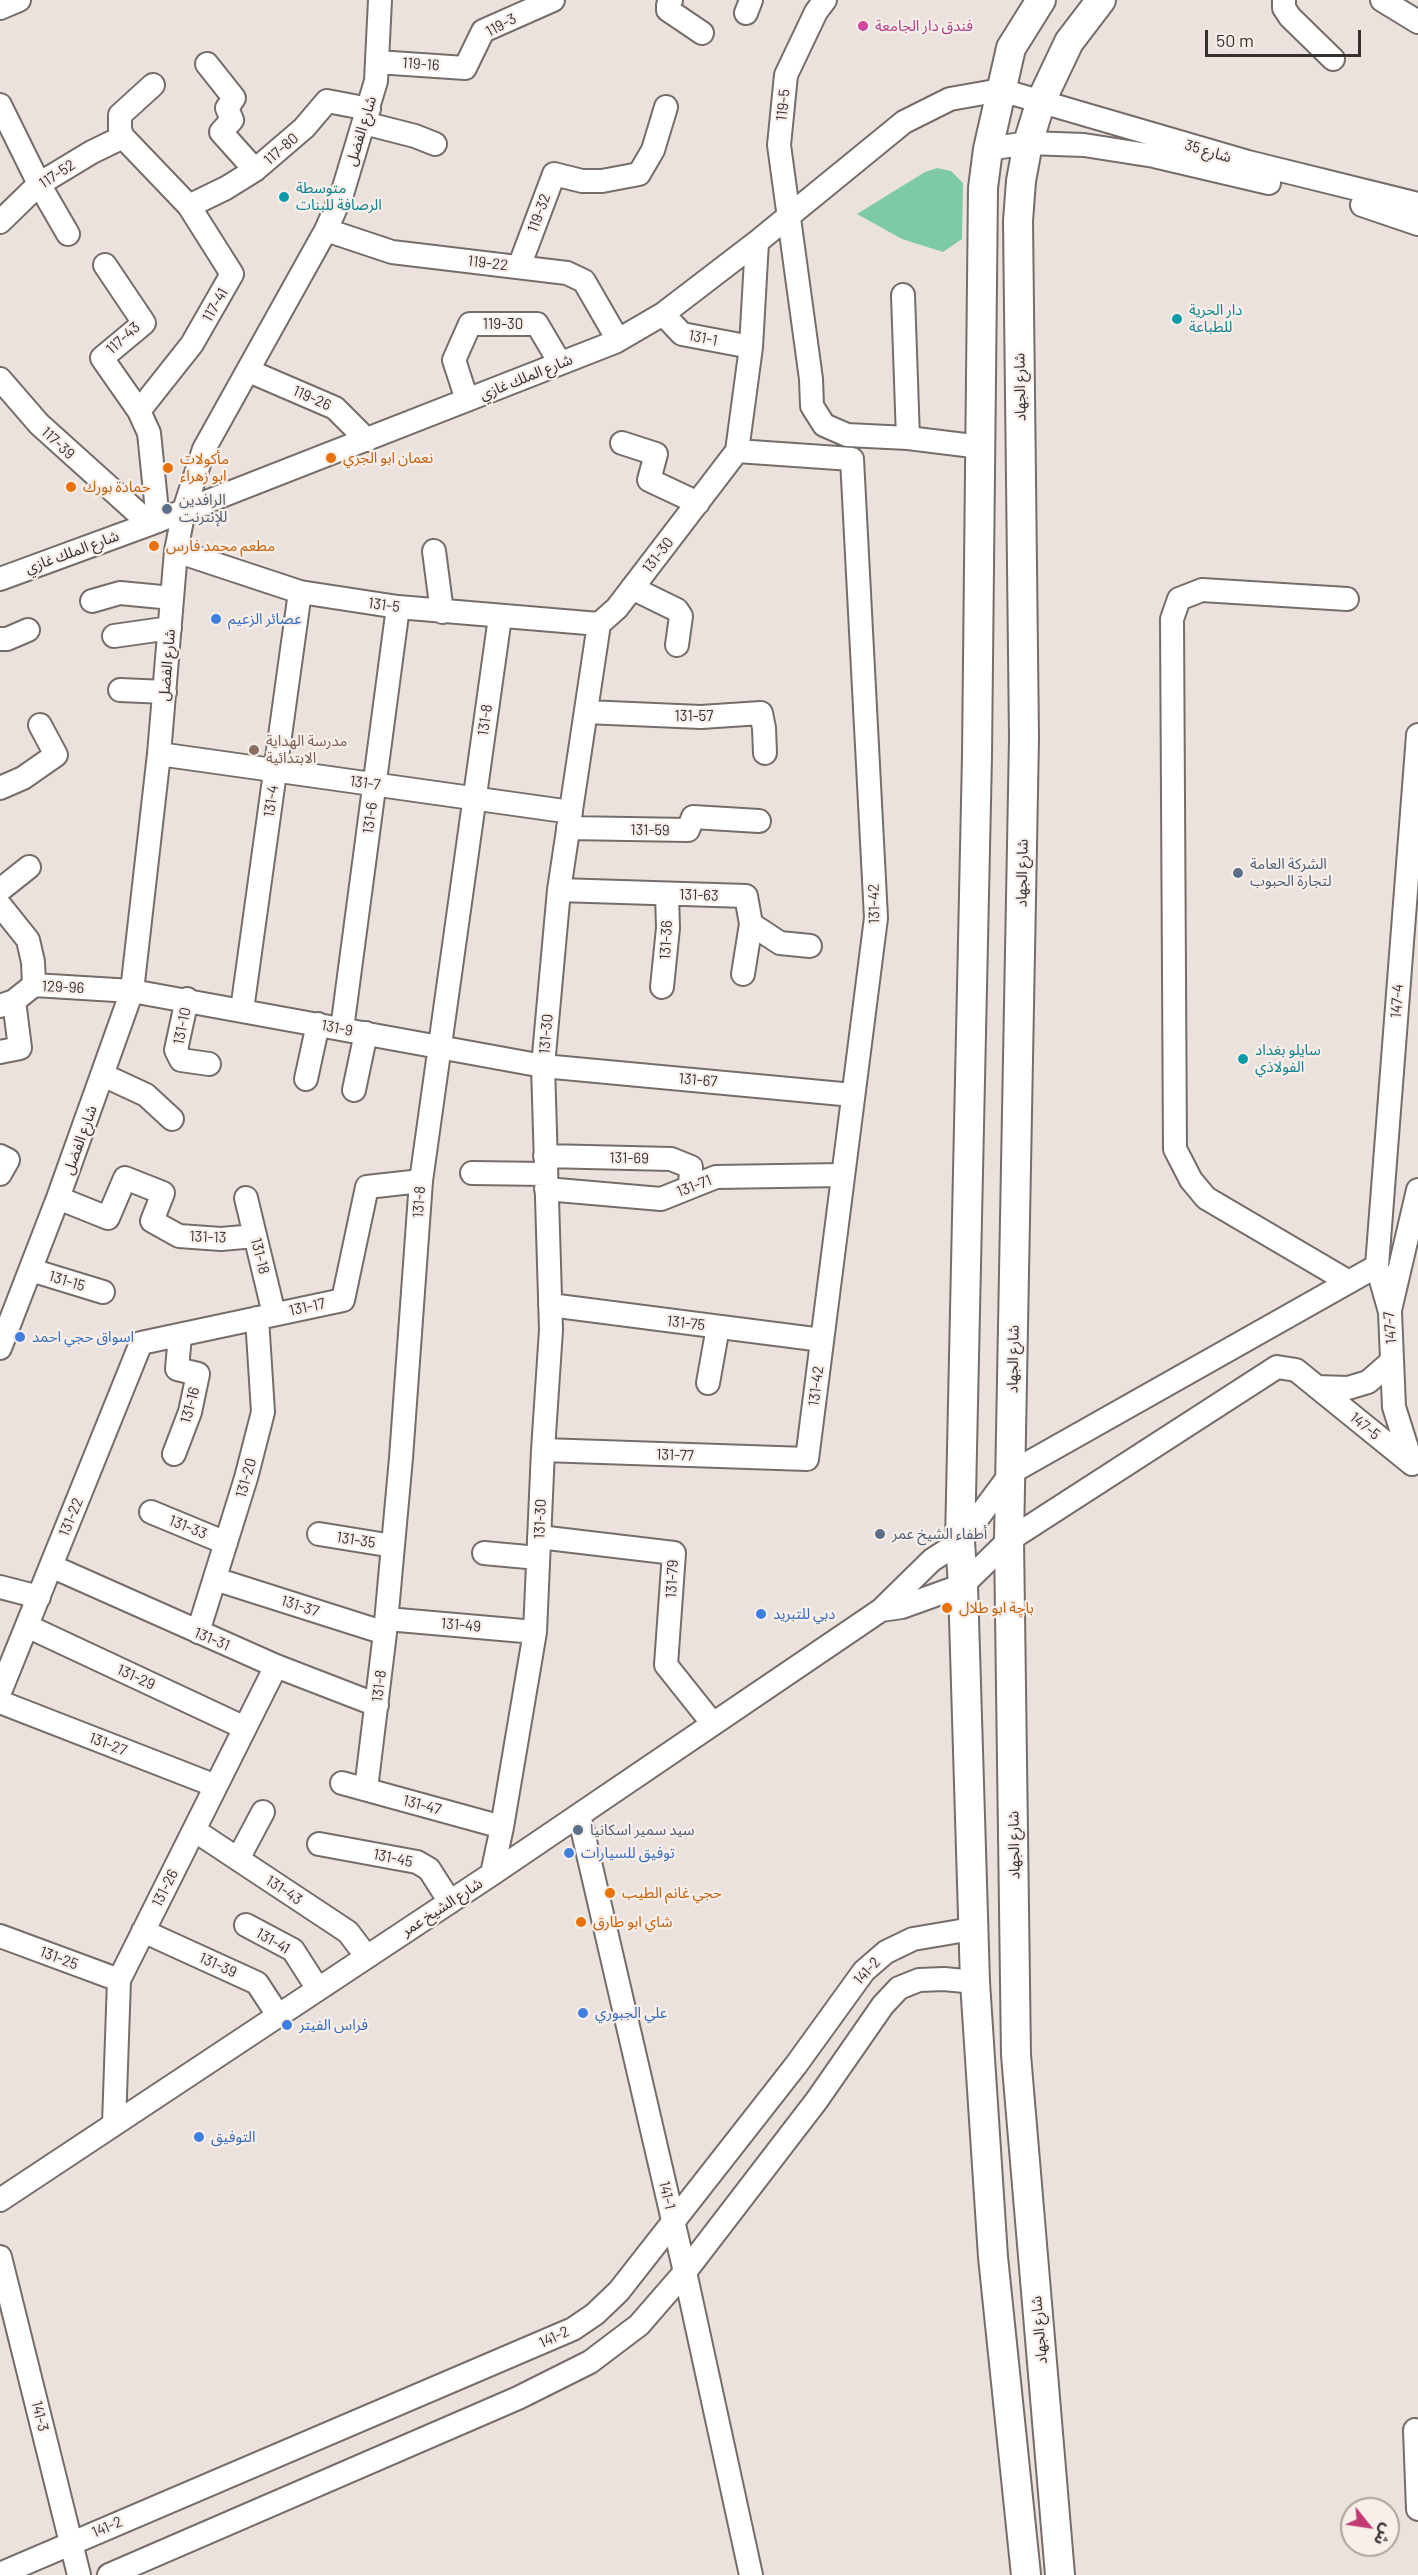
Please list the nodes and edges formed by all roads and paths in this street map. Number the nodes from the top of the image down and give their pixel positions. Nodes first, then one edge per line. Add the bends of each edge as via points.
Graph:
1 (19, 0) edge
2 (380, 0) edge
3 (553, 0) edge
4 (671, 0) edge
5 (1041, 0) edge
6 (1101, 0) edge
7 (1284, 0) edge
8 (1382, 0) edge
9 (822, 1) edge
10 (0, 8) edge
11 (1418, 22) edge
12 (702, 33) dead end
13 (1333, 59) dead end
14 (377, 62) junction
15 (207, 64) dead end
16 (465, 68) joint
17 (153, 85) dead end
18 (1001, 90) junction
19 (1041, 101) junction
20 (0, 105) edge
21 (666, 107) dead end
22 (367, 116) junction
23 (123, 137) junction
24 (1028, 143) junction
25 (435, 144) dead end
26 (988, 149) junction
27 (255, 170) junction
28 (39, 184) junction
29 (189, 206) junction
30 (1415, 213) edge
31 (789, 218) junction
32 (0, 222) edge
33 (327, 230) junction
34 (68, 234) dead end
35 (757, 242) junction
36 (105, 265) dead end
37 (519, 267) junction
38 (903, 295) dead end
39 (663, 314) junction
40 (618, 340) junction
41 (751, 347) junction
42 (560, 363) junction
43 (249, 370) junction
44 (0, 379) edge
45 (467, 400) junction
46 (140, 411) junction
47 (908, 438) junction
48 (367, 440) junction
49 (622, 443) dead end
50 (981, 447) junction
51 (737, 451) junction
52 (698, 503) junction
53 (184, 510) junction
54 (154, 523) junction
55 (176, 551) junction
56 (434, 551) dead end
57 (0, 579) edge
58 (632, 588) junction
59 (300, 592) junction
60 (172, 598) junction
61 (1347, 599) dead end
62 (92, 601) dead end
63 (398, 607) junction
64 (442, 612) junction
65 (500, 617) junction
66 (599, 624) junction
67 (170, 628) junction
68 (28, 630) dead end
69 (114, 636) dead end
70 (0, 639) edge
71 (677, 645) dead end
72 (120, 690) dead end
73 (165, 692) junction
74 (586, 712) junction
75 (40, 725) dead end
76 (1418, 735) edge
77 (765, 753) dead end
78 (159, 754) junction
79 (275, 770) junction
80 (375, 784) junction
81 (0, 788) edge
82 (474, 798) junction
83 (569, 820) junction
84 (759, 821) dead end
85 (28, 867) dead end
86 (0, 890) edge
87 (559, 890) junction
88 (668, 894) junction
89 (0, 905) edge
90 (751, 924) junction
91 (810, 946) dead end
92 (743, 974) dead end
93 (34, 985) junction
94 (662, 987) dead end
95 (132, 991) junction
96 (187, 999) junction
97 (7, 1004) edge
98 (242, 1010) junction
99 (318, 1024) junction
100 (342, 1029) junction
101 (366, 1033) junction
102 (439, 1047) junction
103 (0, 1052) edge
104 (209, 1064) dead end
105 (543, 1066) junction
106 (103, 1076) junction
107 (306, 1079) dead end
108 (354, 1090) dead end
109 (853, 1095) junction
110 (172, 1119) dead end
111 (0, 1156) edge
112 (472, 1173) dead end
113 (546, 1173) junction
114 (0, 1174) edge
115 (843, 1175) junction
116 (421, 1181) junction
117 (690, 1187) junction
118 (1418, 1190) edge
119 (58, 1198) junction
120 (246, 1198) dead end
121 (255, 1236) junction
122 (1377, 1266) junction
123 (31, 1270) junction
124 (1349, 1282) junction
125 (103, 1292) dead end
126 (550, 1305) junction
127 (1390, 1312) junction
128 (266, 1316) junction
129 (718, 1327) junction
130 (180, 1335) junction
131 (822, 1340) junction
132 (141, 1343) joint
133 (0, 1348) edge
134 (1392, 1361) junction
135 (708, 1383) dead end
136 (1317, 1388) junction
137 (543, 1450) junction
138 (174, 1454) dead end
139 (807, 1459) joint
140 (1415, 1466) edge
141 (1012, 1472) junction
142 (151, 1512) dead end
143 (319, 1534) dead end
144 (1009, 1540) junction
145 (960, 1542) junction
146 (226, 1543) junction
147 (393, 1546) junction
148 (538, 1547) junction
149 (484, 1553) dead end
150 (51, 1566) junction
151 (215, 1579) junction
152 (963, 1586) junction
153 (0, 1587) edge
154 (39, 1597) junction
155 (881, 1610) junction
156 (27, 1626) junction
157 (386, 1626) junction
158 (198, 1632) junction
159 (535, 1632) junction
160 (276, 1666) junction
161 (0, 1692) edge
162 (0, 1702) edge
163 (377, 1705) junction
164 (713, 1724) junction
165 (245, 1728) junction
166 (342, 1782) dead end
167 (216, 1786) junction
168 (366, 1789) junction
169 (263, 1812) dead end
170 (579, 1815) junction
171 (502, 1827) junction
172 (194, 1830) junction
173 (318, 1844) dead end
174 (238, 1859) junction
175 (492, 1874) junction
176 (450, 1902) junction
177 (246, 1925) dead end
178 (972, 1929) junction
179 (143, 1931) junction
180 (0, 1936) edge
181 (367, 1957) junction
182 (119, 1980) junction
183 (975, 1982) junction
184 (318, 1989) junction
185 (279, 2015) junction
186 (114, 2124) junction
187 (0, 2200) edge
188 (673, 2221) junction
189 (0, 2257) edge
190 (685, 2272) junction
191 (1415, 2430) dead end
192 (1418, 2509) edge
193 (71, 2542) junction
194 (0, 2574) edge
195 (79, 2575) edge
196 (109, 2575) edge
197 (751, 2575) edge
198 (1026, 2575) edge
199 (1060, 2575) edge

1 - 10 street
2 - 14 street, شارع الفضل
3 - 16 street, 119-3 via 483,31
4 - 12 street via 668,10
5 - 18 main road via 1011,48
6 - 19 main road via 1069,42
7 - 13 street via 1290,17
8 - 11 street
9 - 31 street, 119-5 via 786,75 778,145
14 - 16 street, 119-16
14 - 22 street, شارع الفضل
15 - 27 street via 234,98 227,108 232,120 221,132
17 - 23 street via 120,115
18 - 19 street, شارع 35
18 - 26 main road
18 - 31 street, شارع الملك غازي via 950,99 904,122
19 - 24 main road
19 - 30 street, شارع 35
20 - 28 street
21 - 37 street, 119-32 via 653,150 639,174 582,181 554,174
22 - 25 street
22 - 27 street, 117-80 via 327,101 304,128
22 - 33 street, شارع الفضل
23 - 28 street, 117-52
23 - 29 street, 117-41
24 - 26 street, شارع 35
24 - 30 street, شارع 35 via 1084,145 1154,156 1357,204
24 - 141 main road, شارع الجهاد via 1017,221 1024,738
26 - 50 main road via 983,188
27 - 29 street, 117-80
28 - 32 street, 117-52
28 - 34 street
29 - 46 street, 117-41 via 232,274 192,344
31 - 35 street, شارع الملك غازي
31 - 47 street, 119-5 via 813,406 824,425 846,435
33 - 37 street, 119-22 via 392,252
33 - 43 street, شارع الفضل
35 - 39 street, شارع الملك غازي
35 - 41 street, 131-30
36 - 46 street, 117-43 via 144,323 102,358
37 - 40 street, 119-22 via 567,273 584,281
38 - 47 street
39 - 40 street, شارع الملك غازي
39 - 41 street, 131-1 via 682,334
40 - 42 street, شارع الملك غازي
41 - 51 street, 131-30
42 - 45 street, شارع الملك غازي
42 - 45 street, 119-30 via 537,324 470,324 454,360
43 - 48 street, 119-26 via 335,408
43 - 53 street, شارع الفضل via 204,449
44 - 54 street, 117-39 via 39,424
45 - 48 street, شارع الملك غازي
46 - 54 street via 149,433
47 - 50 street, 119-5
48 - 53 street, شارع الملك غازي
49 - 52 street via 656,454 650,480
50 - 145 main road
51 - 52 street, 131-30
51 - 109 street, 131-42 via 852,459 876,918
52 - 58 street, 131-30
53 - 54 street, شارع الملك غازي
53 - 55 street, شارع الفضل
54 - 57 street, شارع الملك غازي
55 - 59 street, 131-5
55 - 60 street, شارع الفضل
56 - 64 street
58 - 66 street, 131-30
58 - 71 street via 677,610 681,616
59 - 63 street, 131-5
59 - 79 street, 131-4
60 - 62 street via 120,593
60 - 67 street, شارع الفضل
61 - 124 street via 1202,590 1179,599 1172,619 1175,1149 1191,1180 1206,1198
63 - 64 street, 131-5
63 - 80 street, 131-6
64 - 65 street, 131-5
65 - 66 street, 131-5
65 - 82 street, 131-8
66 - 74 street, 131-30
67 - 69 street
67 - 73 street, شارع الفضل
68 - 70 street
72 - 73 street
73 - 78 street, شارع الفضل
74 - 77 street, 131-57 via 701,717 761,713
74 - 83 street, 131-30
75 - 81 street via 56,755 23,778
76 - 122 street, 147-4
78 - 79 street, 131-7
78 - 95 street, شارع الفضل
79 - 80 street, 131-7
79 - 98 street, 131-4
80 - 82 street, 131-7
80 - 100 street, 131-6
82 - 83 street, 131-7
82 - 102 street, 131-8
83 - 84 street, 131-59 via 688,830 693,817
83 - 87 street, 131-30
85 - 86 street
87 - 88 street, 131-63
87 - 105 street, 131-30
88 - 90 street, 131-63 via 746,897
88 - 94 street, 131-36
89 - 93 street via 28,940
90 - 91 street via 780,943
90 - 92 street
93 - 95 street, 129-96
93 - 97 street, 129-96
95 - 96 street, 131-9
95 - 106 street, شارع الفضل
96 - 98 street, 131-9
96 - 104 street, 131-10 via 176,1050 181,1060
97 - 103 street via 20,1048
98 - 99 street, 131-9
99 - 100 street, 131-9
99 - 107 street
100 - 101 street, 131-9
101 - 102 street, 131-9
101 - 108 street
102 - 105 street, 131-9
102 - 116 street, 131-8
105 - 109 street, 131-67
105 - 113 street, 131-30
106 - 110 street via 146,1095
106 - 119 street, شارع الفضل
109 - 115 street, 131-42
111 - 114 street via 8,1160
112 - 113 street
113 - 117 street, 131-71 via 661,1199
113 - 117 street, 131-69 via 671,1159 691,1167
113 - 126 street, 131-30
115 - 117 street, 131-71 via 716,1177
115 - 131 street, 131-42
116 - 128 street, 131-17 via 367,1187 343,1300
116 - 147 street, 131-8
118 - 127 street
119 - 121 street, 131-13 via 108,1218 125,1178 163,1193 152,1221 179,1236
119 - 123 street, شارع الفضل
120 - 121 street, 131-18
121 - 128 street, 131-18
122 - 124 street
122 - 127 street, 147-7
123 - 125 street, 131-15
123 - 133 street, شارع الفضل
124 - 141 street
126 - 129 street, 131-75
126 - 137 street, 131-30
127 - 134 street, 147-7
128 - 130 street, 131-17
128 - 146 street, 131-20 via 262,1412
129 - 131 street, 131-75
129 - 135 street
130 - 132 street, 131-17
130 - 138 street, 131-16 via 177,1369 198,1374 190,1412
131 - 139 street, 131-42
132 - 150 street, 131-22
134 - 136 street, 147-7 via 1368,1382 1348,1388
134 - 140 street, 147-5 via 1394,1407
136 - 140 street, 147-5
136 - 144 street via 1296,1370 1277,1367
137 - 139 street, 131-77
137 - 148 street, 131-30
141 - 144 main road, شارع الجهاد
141 - 145 street, شارع الشيخ عمر
142 - 146 street, 131-33
143 - 147 street, 131-35
144 - 152 street, شارع الشيخ عمر
144 - 199 main road, شارع الجهاد via 1016,2055
145 - 152 main road
145 - 155 street, شارع الشيخ عمر via 932,1560
146 - 151 street, 131-20
147 - 157 street, 131-8
148 - 149 street
148 - 159 street, 131-30
148 - 164 street, 131-79 via 674,1553 666,1665
150 - 154 street, 131-22
150 - 158 street, 131-31
151 - 157 street, 131-37
151 - 158 street, 131-20
152 - 155 street, شارع الشيخ عمر via 902,1607
152 - 178 main road
153 - 154 street
154 - 156 street, 131-22
155 - 164 street, شارع الشيخ عمر
156 - 161 street, 131-22
156 - 165 street, 131-29
157 - 159 street, 131-49
157 - 163 street, 131-8
158 - 160 street, 131-31
159 - 171 street, 131-30
160 - 163 street, 131-31
160 - 165 street, 131-26
162 - 167 street, 131-27
163 - 168 street, 131-8
164 - 170 street, شارع الشيخ عمر
165 - 167 street, 131-26
166 - 168 street, 131-47
167 - 172 street, 131-26
168 - 171 street, 131-47
169 - 174 street
170 - 175 street, شارع الشيخ عمر
170 - 188 street, 141-1
171 - 175 street, 131-30
172 - 174 street, 131-43
172 - 179 street, 131-26
173 - 176 street, 131-45 via 417,1862 429,1869
174 - 181 street, 131-43 via 348,1932
175 - 176 street, شارع الشيخ عمر
176 - 181 street, شارع الشيخ عمر
177 - 184 street, 131-41 via 293,1950
178 - 183 main road
178 - 188 street, 141-2 via 913,1939 886,1952 864,1971 796,2065
179 - 182 street, 131-26
179 - 185 street, 131-39 via 257,1983
180 - 182 street, 131-25
181 - 184 street, شارع الشيخ عمر
182 - 186 street, 131-26
183 - 190 street via 919,1980 899,1988
183 - 198 main road via 993,2257
184 - 185 street, شارع الشيخ عمر
185 - 186 street, شارع الشيخ عمر
186 - 187 street, شارع الشيخ عمر
188 - 190 street, 141-1
188 - 193 street, 141-2 via 620,2292 573,2329
189 - 193 street, 141-3
190 - 196 street via 639,2325 590,2362 518,2398
190 - 197 street, 141-1
191 - 192 street
193 - 194 street, 141-2
193 - 195 street, 141-3

